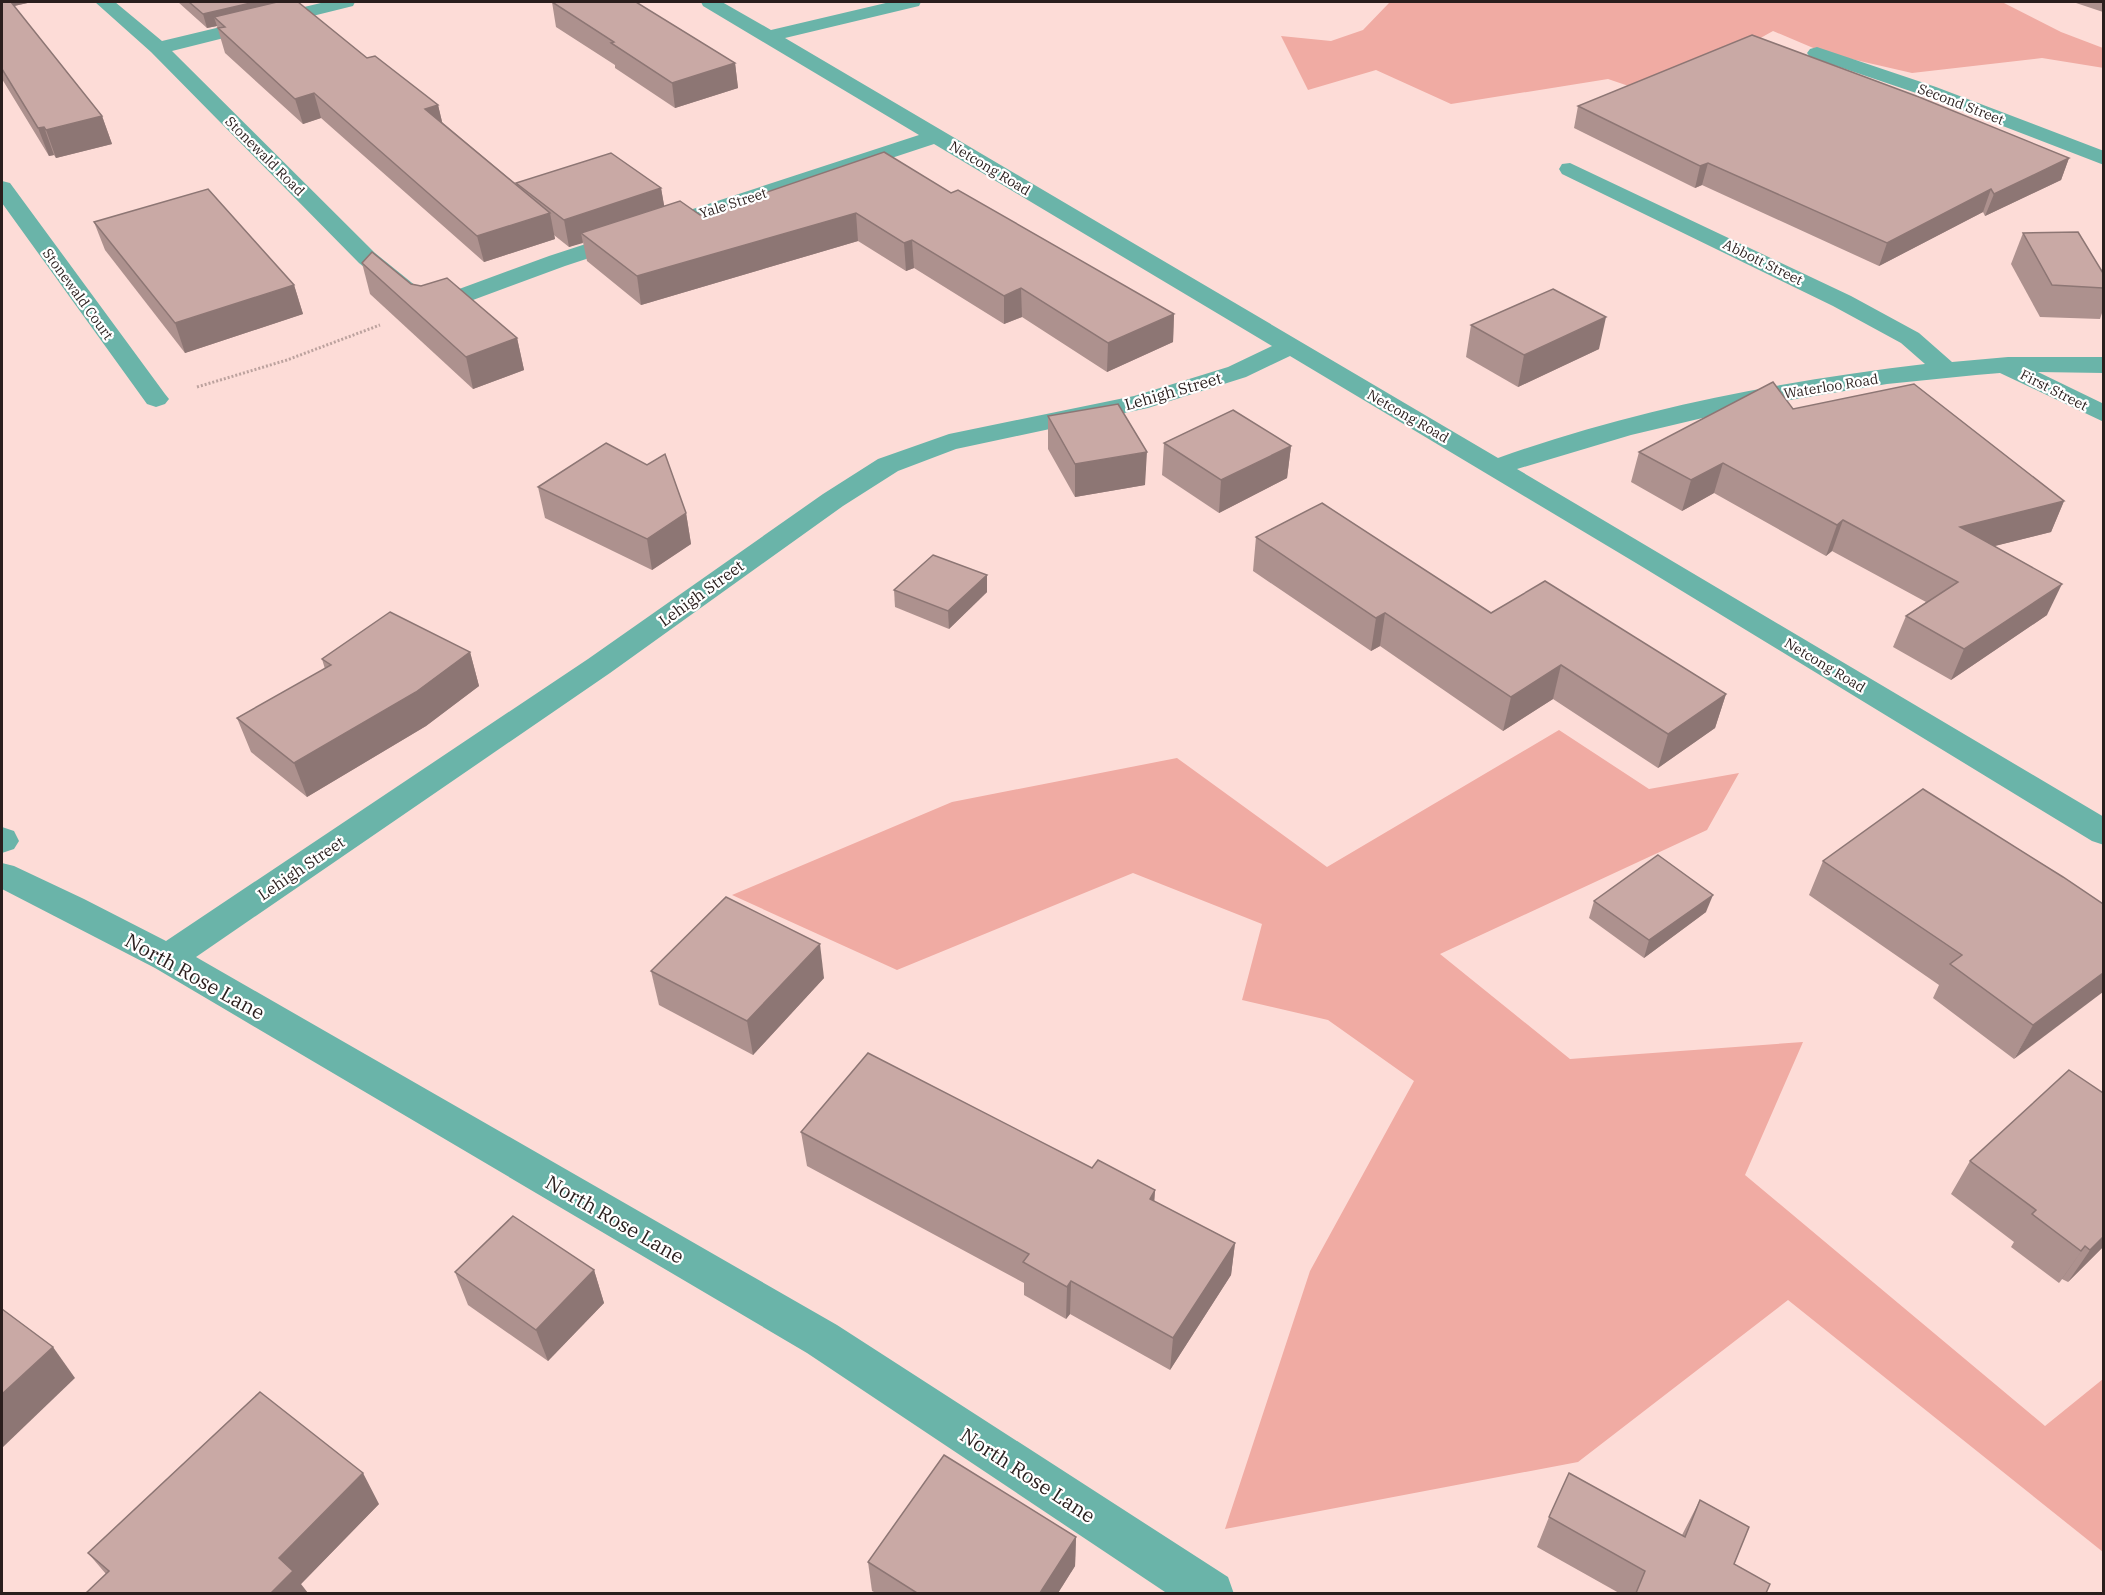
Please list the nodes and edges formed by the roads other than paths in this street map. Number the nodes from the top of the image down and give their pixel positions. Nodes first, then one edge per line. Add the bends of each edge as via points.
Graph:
1 (104, 2) edge
2 (346, 2) edge
3 (711, 2) edge
4 (912, 2) edge
5 (769, 36) junction
6 (158, 48) junction
7 (1817, 53) dead end
8 (936, 136) junction
9 (2103, 159) edge
10 (1570, 169) dead end
11 (2, 188) edge
12 (429, 308) joint
13 (1290, 347) junction
14 (2005, 365) junction
15 (2103, 365) edge
16 (1947, 369) junction
17 (156, 399) road end
18 (2103, 414) edge
19 (1496, 468) junction
20 (2103, 833) edge
21 (2, 875) edge
22 (168, 958) junction
23 (1211, 1593) edge

1 - 6 street, Stonewald Road
2 - 6 street
3 - 5 street, Netcong Road
4 - 5 street
5 - 8 street, Netcong Road
6 - 12 street, Stonewald Road via 367,258
7 - 9 street, Second Street via 1929,91
8 - 12 street, Yale Street via 557,261
8 - 13 street, Netcong Road
10 - 16 street, Abbott Street via 1842,301 1910,338
11 - 17 street, Stonewald Court
13 - 19 street, Netcong Road
13 - 22 street, Lehigh Street via 1237,372 1139,403 949,442 888,465
14 - 15 street, Waterloo Road
14 - 16 street, Waterloo Road
14 - 18 street, First Street
16 - 19 street, Waterloo Road via 1704,407 1534,453
19 - 20 street, Netcong Road
21 - 22 street, North Rose Lane
22 - 23 street, North Rose Lane via 822,1339

